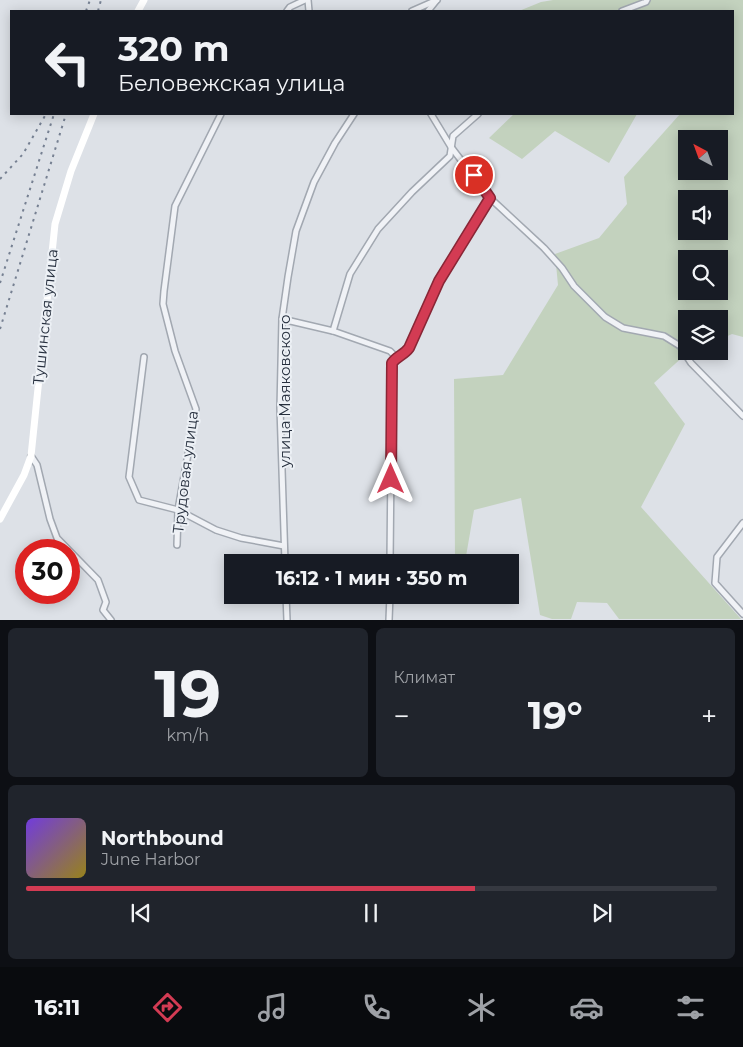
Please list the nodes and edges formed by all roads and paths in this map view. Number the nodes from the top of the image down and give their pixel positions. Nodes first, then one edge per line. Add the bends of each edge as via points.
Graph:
1 (307, 0) edge
2 (436, 0) edge
3 (646, 0) edge
4 (288, 10) edge
5 (414, 10) edge
6 (625, 10) edge
7 (94, 115) edge
8 (220, 115) edge
9 (353, 115) edge
10 (432, 115) edge
11 (477, 115) edge
12 (451, 147) junction
13 (490, 198) junction
14 (282, 319) junction
15 (333, 331) junction
16 (144, 356) dead end
17 (396, 357) junction
18 (743, 416) edge
19 (31, 456) junction
20 (178, 510) junction
21 (0, 519) edge
22 (743, 523) edge
23 (177, 545) dead end
24 (284, 546) junction
25 (284, 554) edge
26 (390, 554) edge
27 (286, 604) edge
28 (390, 604) edge
29 (743, 614) edge
30 (111, 620) edge
31 (287, 620) edge
32 (389, 620) edge

1 - 4 street
2 - 5 street
3 - 6 street
7 - 19 main road, Тушинская улица via 71,171 55,224
8 - 20 street, Трудовая улица via 175,206 164,291 163,304 175,351 196,409
9 - 14 street, улица Маяковского via 314,182 296,231
10 - 12 street
11 - 12 street via 453,136
12 - 13 street
12 - 15 street via 450,156 378,229 350,274
13 - 17 street via 439,281 409,348
13 - 18 street via 562,268 574,286 605,317 623,328 664,336 680,346 691,362
14 - 15 street
14 - 24 street, улица Маяковского via 280,408
15 - 17 street via 390,351
16 - 20 street via 129,477 139,500
17 - 26 street via 392,363
19 - 21 main road, Тушинская улица
19 - 30 street via 37,465 57,538 98,580 106,602 103,610
20 - 23 street, Трудовая улица
20 - 24 street via 216,530
22 - 29 street via 717,557 715,583
24 - 25 street, улица Маяковского
27 - 31 street
28 - 32 street

